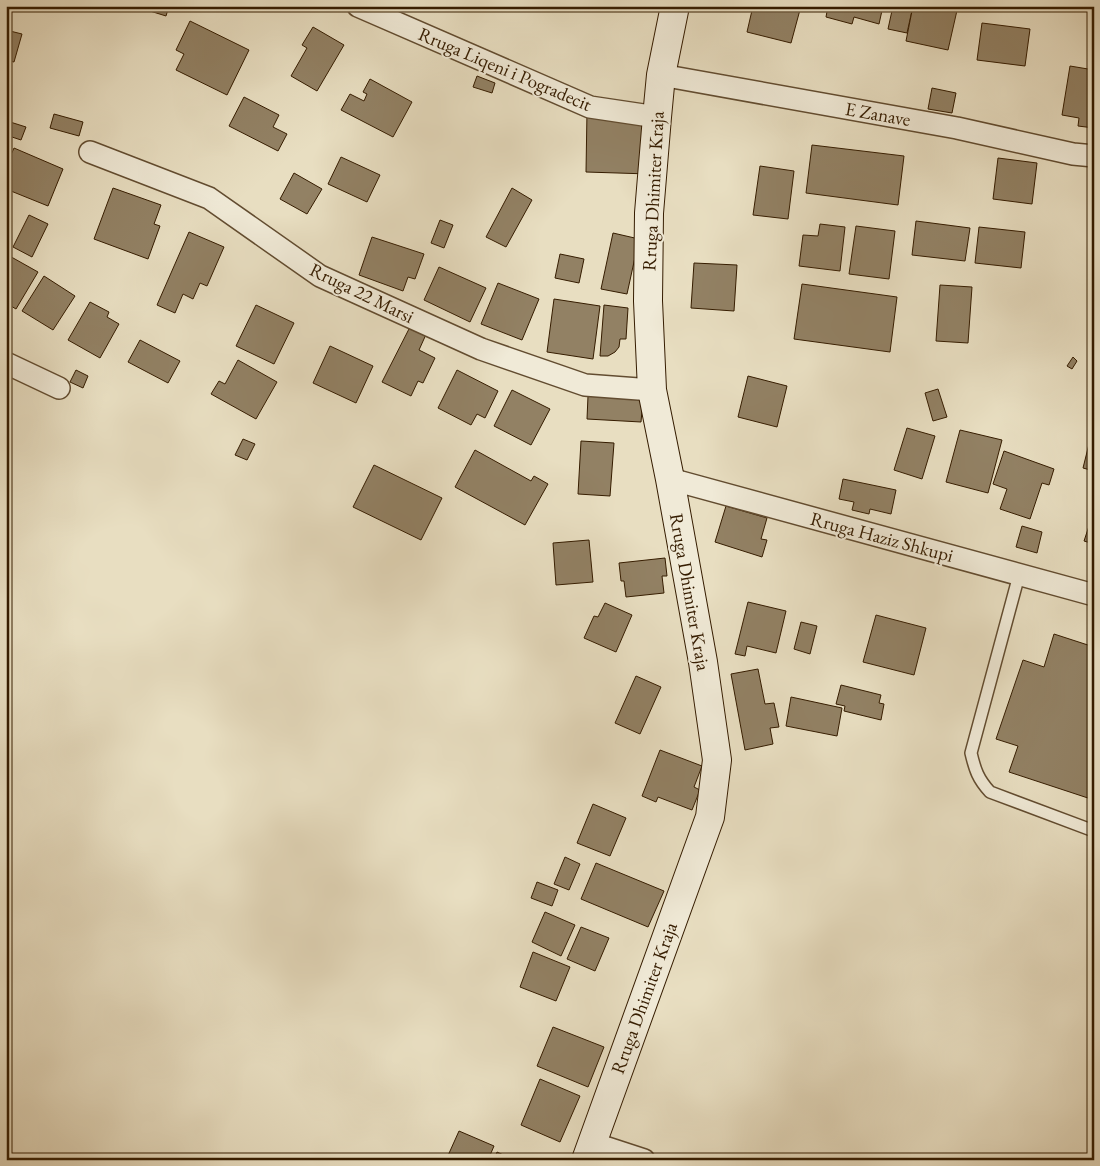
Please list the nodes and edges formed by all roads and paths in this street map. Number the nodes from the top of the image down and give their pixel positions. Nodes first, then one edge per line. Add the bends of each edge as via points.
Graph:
1 (358, 6) edge
2 (674, 6) edge
3 (661, 75) junction
4 (657, 117) junction
5 (90, 152) dead end
6 (1094, 156) edge
7 (6, 363) edge
8 (59, 388) dead end
9 (652, 390) junction
10 (670, 479) junction
11 (1019, 574) junction
12 (1094, 595) edge
13 (1094, 831) edge
14 (589, 1152) edge
15 (644, 1160) edge

1 - 4 street, Rruga Liqeni i Pogradecit via 590,107
2 - 3 street, Rruga Dhimiter Kraja
3 - 4 street, Rruga Dhimiter Kraja
3 - 6 street, E Zanave
4 - 9 street, Rruga Dhimiter Kraja via 649,213
5 - 9 street, Rruga 22 Marsi via 209,198 320,276 481,350 585,385
7 - 8 street
9 - 10 street, Rruga Dhimiter Kraja
10 - 11 street, Rruga Haziz Shkupi
10 - 14 street, Rruga Dhimiter Kraja via 717,760 710,817
11 - 12 street, Rruga Haziz Shkupi
11 - 13 lane via 971,753 974,769 990,792
14 - 15 street

